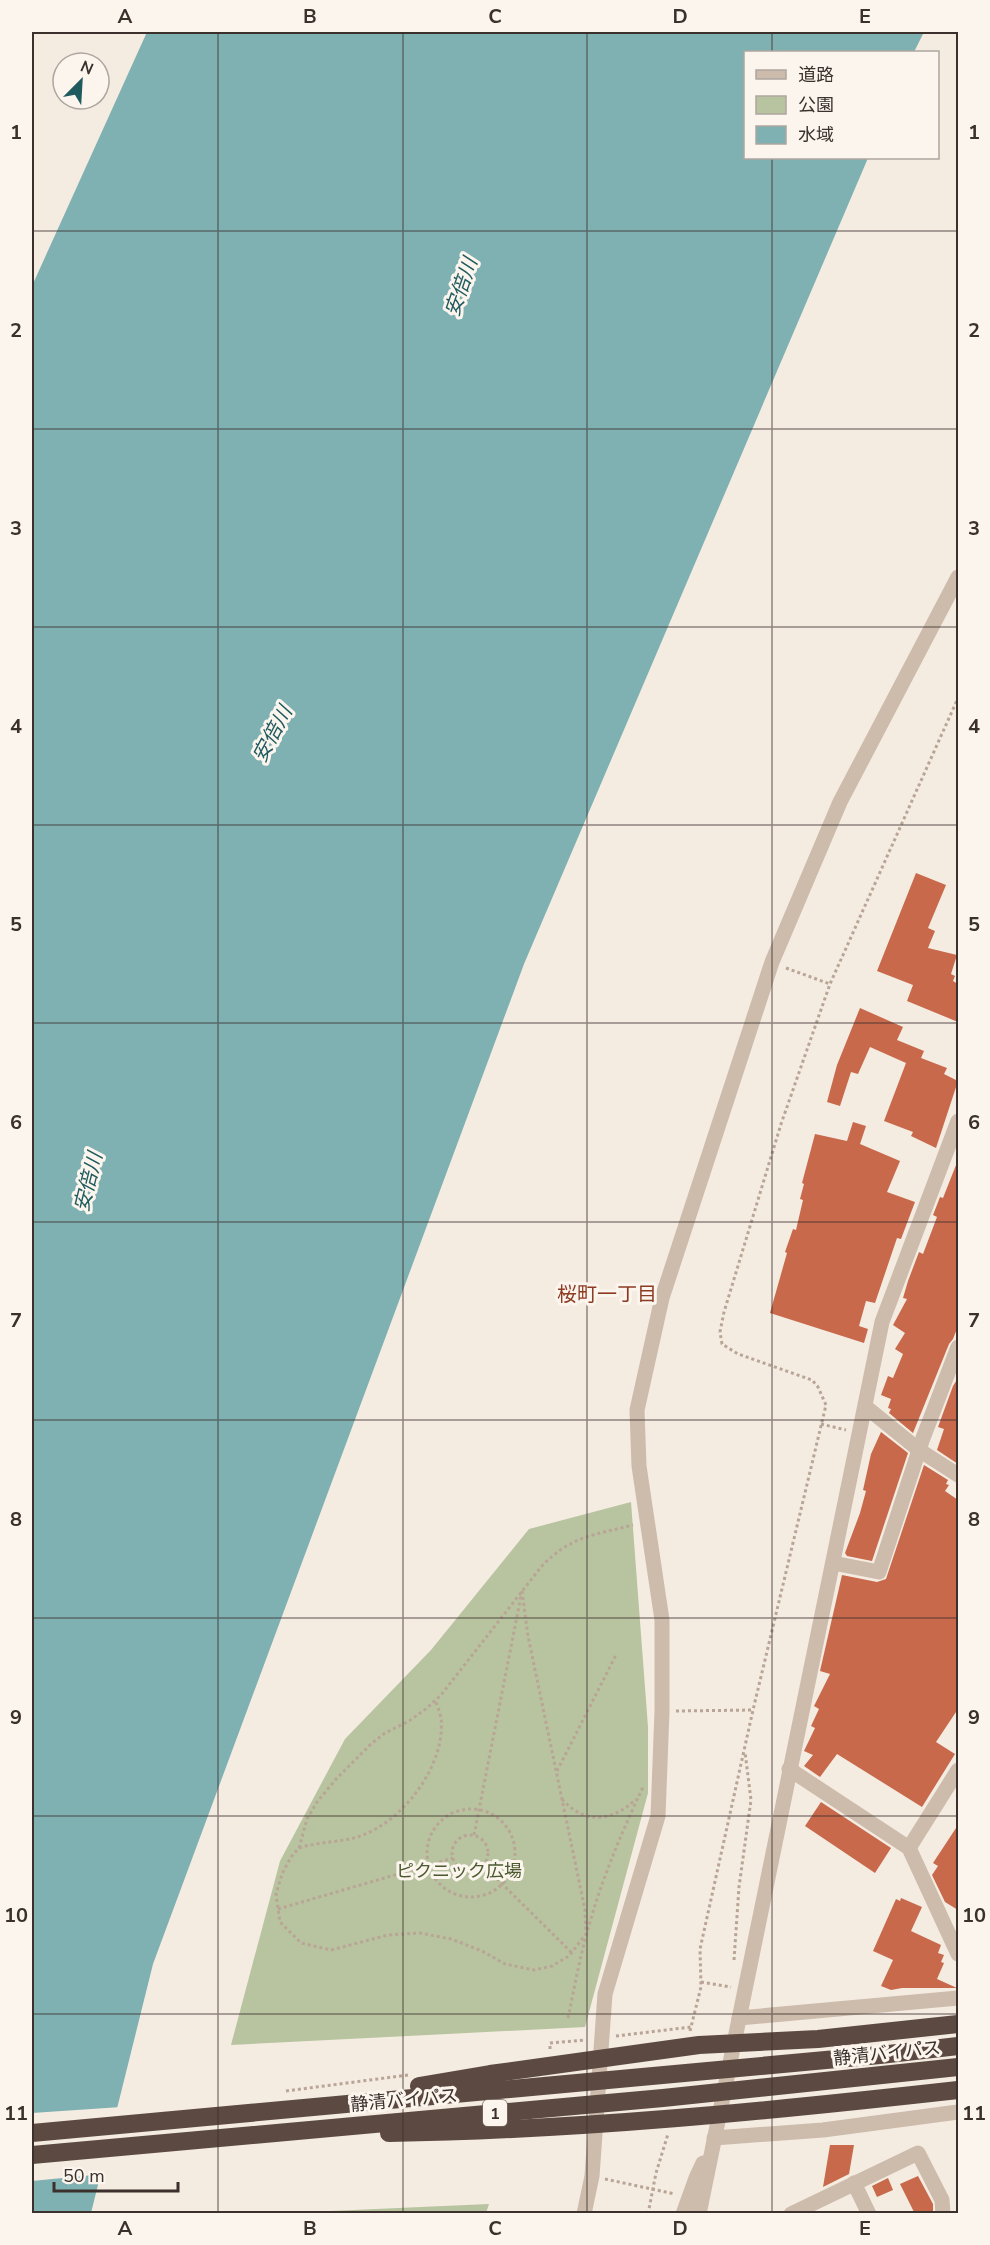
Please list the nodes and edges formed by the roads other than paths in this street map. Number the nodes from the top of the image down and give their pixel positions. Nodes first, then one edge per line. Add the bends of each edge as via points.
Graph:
1 (958, 578) edge
2 (958, 1121) edge
3 (958, 1347) edge
4 (866, 1407) junction
5 (919, 1450) junction
6 (958, 1475) edge
7 (833, 1563) junction
8 (789, 1769) junction
9 (958, 1770) edge
10 (909, 1848) junction
11 (958, 1954) edge
12 (958, 1998) edge
13 (739, 2018) junction
14 (958, 2024) edge
15 (958, 2046) edge
16 (958, 2067) edge
17 (958, 2090) edge
18 (278, 2111) junction
19 (958, 2112) edge
20 (32, 2133) edge
21 (237, 2136) junction
22 (714, 2141) junction
23 (32, 2155) edge
24 (854, 2183) junction
25 (584, 2214) edge
26 (683, 2214) edge
27 (699, 2214) edge
28 (791, 2214) edge
29 (869, 2214) edge
30 (943, 2214) edge

1 - 25 street via 840,802 772,962 660,1309 637,1410 639,1466 662,1620 658,1816 605,1994 592,2176
2 - 4 street via 882,1322
3 - 5 street
4 - 5 street
4 - 7 street
5 - 6 street
5 - 7 street via 879,1572
7 - 8 street
8 - 10 street
8 - 13 street
9 - 10 street
10 - 11 street
12 - 13 street
13 - 22 street
14 - 18 highway via 819,2039 699,2045 490,2074
15 - 18 highway, 静清バイパス / 1
16 - 21 highway, 静清バイパス / 1
17 - 21 highway via 788,2109 469,2132
18 - 20 highway, 静清バイパス / 1
19 - 22 street
21 - 23 highway, 静清バイパス / 1
22 - 26 street
22 - 27 street
24 - 28 street
24 - 29 street
24 - 30 street via 918,2153 942,2200

